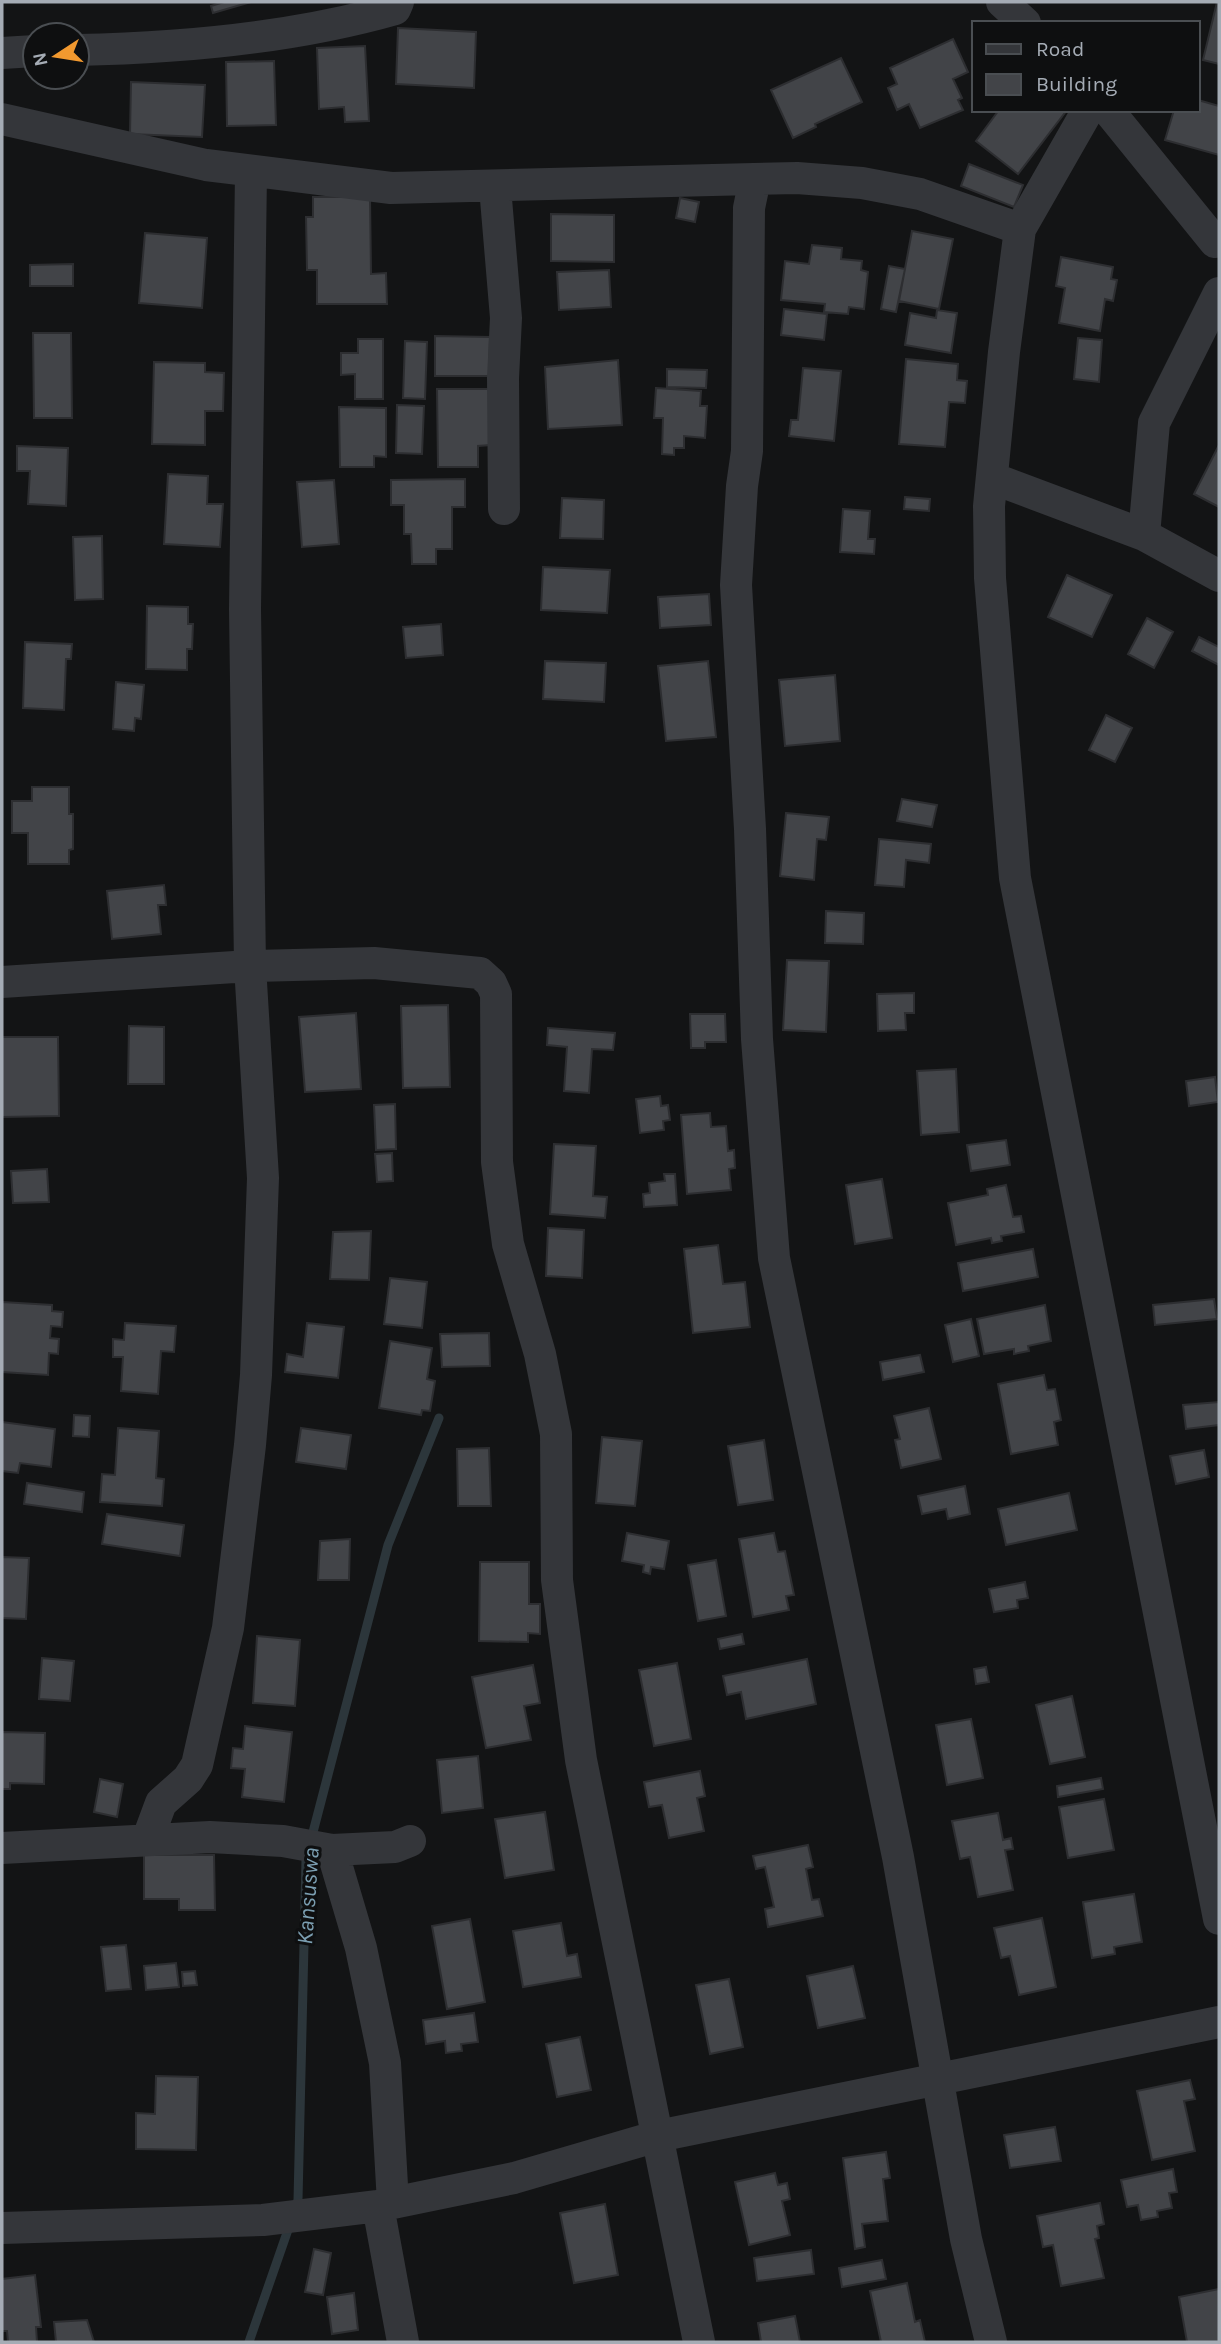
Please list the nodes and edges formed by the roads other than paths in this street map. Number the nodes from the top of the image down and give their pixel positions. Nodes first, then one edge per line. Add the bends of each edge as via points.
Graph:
1 (398, 2) edge
2 (1002, 2) edge
3 (1023, 21) edge
4 (91, 50) edge
5 (21, 51) edge
6 (2, 52) edge
7 (1087, 112) edge
8 (1110, 112) edge
9 (2, 119) edge
10 (251, 173) junction
11 (755, 179) junction
12 (495, 187) junction
13 (1020, 229) junction
14 (1218, 249) edge
15 (1219, 293) edge
16 (992, 478) junction
17 (504, 509) dead end
18 (1144, 535) junction
19 (1219, 576) edge
20 (250, 966) junction
21 (2, 982) edge
22 (148, 1838) junction
23 (410, 1842) dead end
24 (2, 1848) edge
25 (327, 1849) junction
26 (1219, 1919) edge
27 (1219, 2022) edge
28 (939, 2077) junction
29 (658, 2136) junction
30 (385, 2204) junction
31 (2, 2228) edge
32 (403, 2342) edge
33 (699, 2342) edge
34 (990, 2342) edge

1 - 4 street via 395,9 360,19 298,29 161,48
2 - 3 street
5 - 6 street
7 - 13 street
8 - 14 street
9 - 10 street
10 - 12 street via 391,188
10 - 20 street via 245,609
11 - 12 street
11 - 13 street via 862,183 920,194
11 - 28 street via 748,220 747,451 736,585 757,1038 774,1258
12 - 17 street via 506,318
13 - 16 street
15 - 18 street via 1154,423
16 - 18 street
16 - 26 street via 990,578 1015,878
18 - 19 street
20 - 21 street
20 - 22 street via 263,1178 256,1375 241,1524 228,1628 197,1765 160,1803
20 - 29 street via 374,963 480,973 496,994 497,1162 508,1244 540,1354 556,1434 557,1580 581,1760
22 - 24 street
22 - 25 street via 284,1841
23 - 25 street via 395,1847
25 - 30 street via 360,1948 385,2063
27 - 28 street
28 - 29 street
28 - 34 street via 966,2239
29 - 30 street via 514,2178
29 - 33 street
30 - 31 street via 264,2220
30 - 32 street

